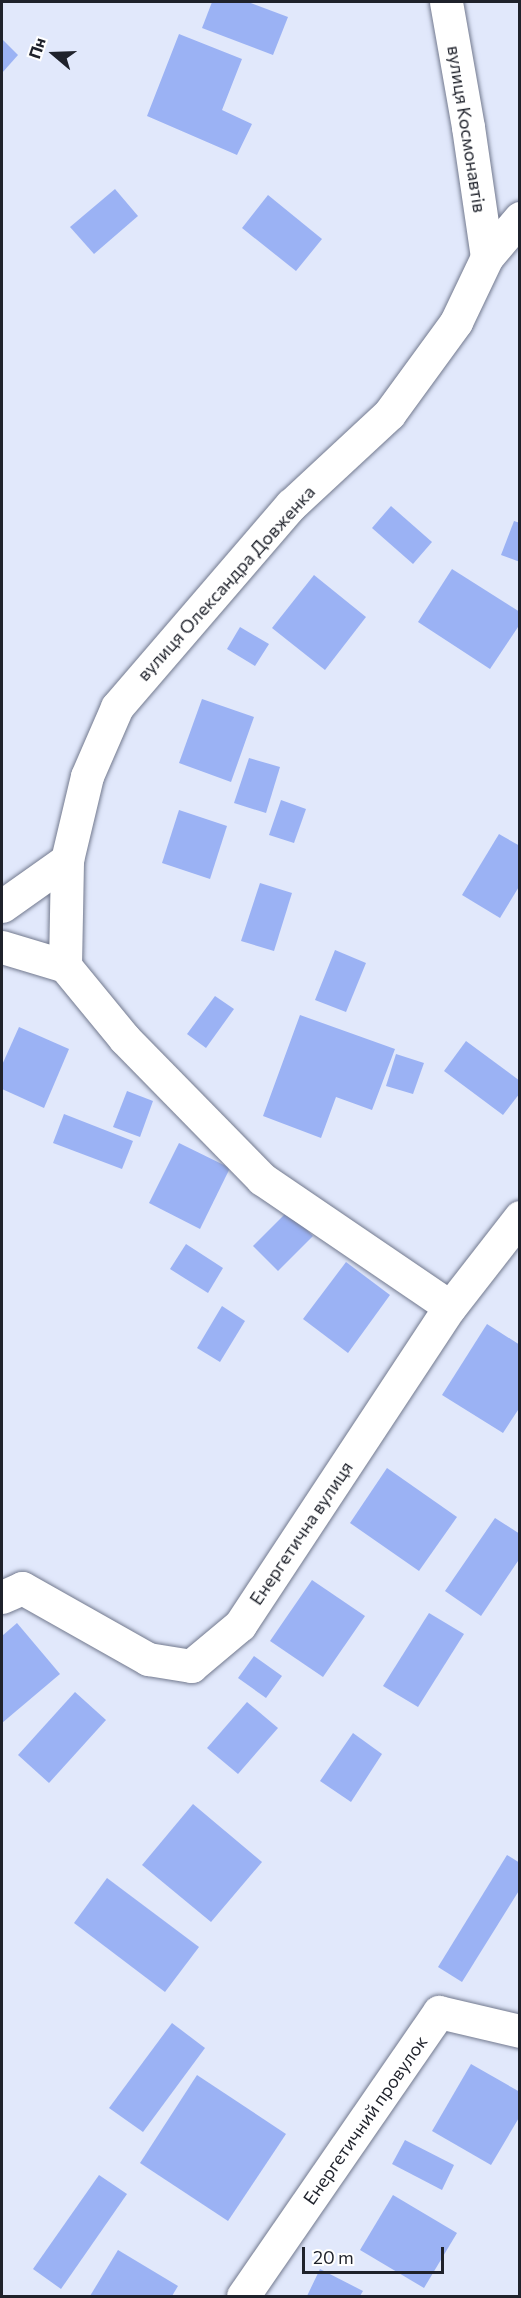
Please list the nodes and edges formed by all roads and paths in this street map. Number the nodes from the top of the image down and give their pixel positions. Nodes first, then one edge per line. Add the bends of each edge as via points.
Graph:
1 (446, 2) edge
2 (519, 218) edge
3 (487, 257) junction
4 (67, 860) junction
5 (2, 906) edge
6 (2, 947) edge
7 (65, 966) junction
8 (519, 1217) edge
9 (450, 1307) junction
10 (2, 1597) edge
11 (519, 2031) edge
12 (243, 2296) edge

1 - 3 street, вулиця Космонавтів
2 - 3 street, вулиця Олександра Довженка
3 - 4 street, вулиця Олександра Довженка via 456,322 389,414 291,505 117,707 87,776
4 - 5 street
4 - 7 street, вулиця Олександра Довженка
6 - 7 street
7 - 9 street via 125,1039 262,1179
8 - 9 street, Енергетична вулиця
9 - 10 street, Енергетична вулиця via 240,1625 190,1666 148,1659 22,1588
11 - 12 street, Енергетичний провулок via 440,2012

